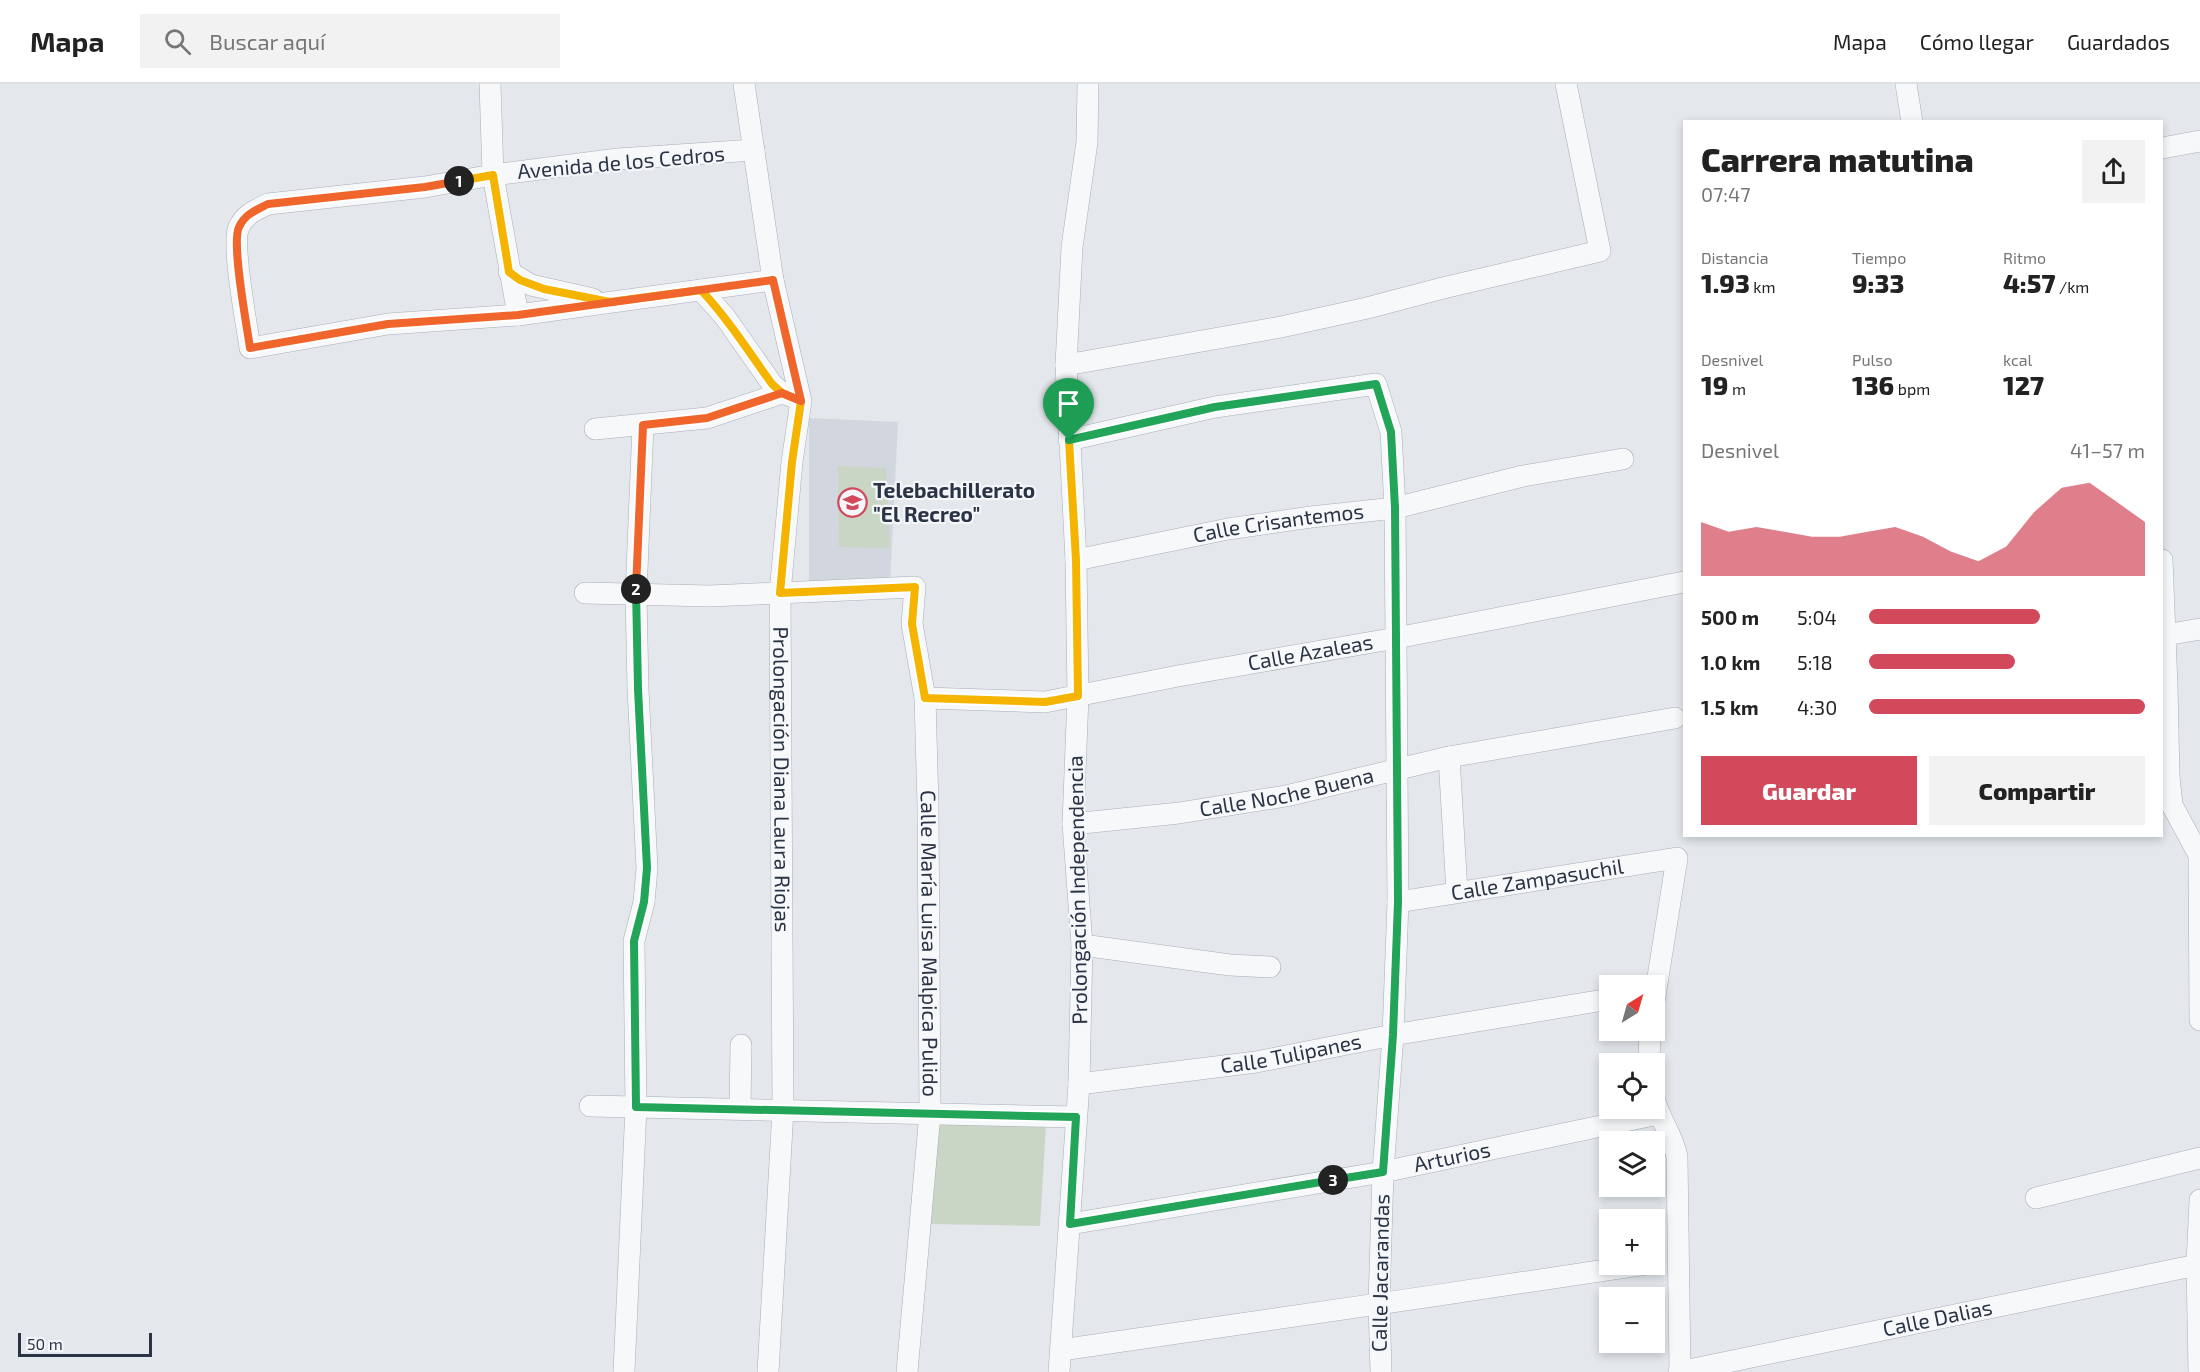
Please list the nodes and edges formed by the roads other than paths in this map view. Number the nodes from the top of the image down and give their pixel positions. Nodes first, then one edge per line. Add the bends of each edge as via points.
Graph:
1 (490, 84) edge
2 (744, 84) edge
3 (1088, 84) edge
4 (1566, 84) edge
5 (1906, 84) edge
6 (1912, 120) edge
7 (2200, 141) edge
8 (2163, 148) edge
9 (754, 150) junction
10 (493, 175) junction
11 (509, 272) junction
12 (773, 280) junction
13 (701, 290) junction
14 (610, 302) junction
15 (518, 315) junction
16 (1066, 365) junction
17 (782, 393) junction
18 (801, 401) junction
19 (643, 425) junction
20 (595, 429) dead end
21 (1069, 440) junction
22 (1623, 459) dead end
23 (1395, 508) junction
24 (1076, 560) junction
25 (1683, 582) edge
26 (2163, 585) edge
27 (585, 592) dead end
28 (780, 593) junction
29 (636, 594) junction
30 (2200, 629) edge
31 (2165, 635) junction
32 (1396, 638) junction
33 (1078, 696) junction
34 (925, 698) junction
35 (1674, 718) dead end
36 (1449, 757) junction
37 (1397, 771) junction
38 (1072, 824) junction
39 (1457, 892) junction
40 (1398, 902) junction
41 (1082, 945) junction
42 (1270, 967) dead end
43 (1658, 975) edge
44 (1599, 1001) edge
45 (2200, 1020) edge
46 (1393, 1035) junction
47 (741, 1045) dead end
48 (1079, 1084) junction
49 (590, 1106) dead end
50 (636, 1107) junction
51 (740, 1109) junction
52 (783, 1110) junction
53 (930, 1113) junction
54 (1076, 1117) junction
55 (1602, 1119) edge
56 (1663, 1119) edge
57 (2200, 1158) edge
58 (1383, 1172) junction
59 (2036, 1198) dead end
60 (2200, 1200) edge
61 (1070, 1224) junction
62 (1677, 1260) junction
63 (1665, 1262) edge
64 (2197, 1265) junction
65 (1599, 1271) edge
66 (1379, 1303) junction
67 (1061, 1350) junction
68 (624, 1372) edge
69 (768, 1372) edge
70 (907, 1372) edge
71 (1059, 1372) edge
72 (1381, 1372) edge
73 (1680, 1372) edge
74 (2199, 1372) edge

1 - 10 street
2 - 9 street, Prolongación Diana Laura Riojas
3 - 16 street, Prolongación Independencia via 1087,142 1072,247
4 - 16 street via 1600,251 1281,327
5 - 6 street
7 - 8 street
9 - 10 street, Avenida de los Cedros via 618,159
9 - 12 street, Prolongación Diana Laura Riojas
10 - 11 street
10 - 15 street, Avenida de los Cedros via 425,187 268,204 252,212 237,230 250,348 388,324
11 - 14 street via 544,289
11 - 15 street
12 - 13 street
12 - 18 street, Prolongación Diana Laura Riojas
13 - 14 street
13 - 17 street
14 - 15 street
16 - 21 street, Prolongación Independencia
17 - 18 street
17 - 19 street via 707,418
18 - 28 street, Prolongación Diana Laura Riojas
19 - 20 street
19 - 29 street
21 - 23 street, Calle Jacarandas via 1215,407 1376,384 1391,432
21 - 24 street, Prolongación Independencia
22 - 23 street, Calle Crisantemos via 1523,476
23 - 24 street, Calle Crisantemos via 1228,529
23 - 32 street, Calle Jacarandas
24 - 33 street, Prolongación Independencia
25 - 32 street, Calle Azaleas
26 - 31 street
27 - 29 street
28 - 29 street
28 - 34 street, Calle María Luisa Malpica Pulido via 915,587 912,624
28 - 52 street, Prolongación Diana Laura Riojas
29 - 50 street via 647,868 644,902 634,941
30 - 31 street
31 - 45 street via 2172,805 2199,855
32 - 33 street, Calle Azaleas
32 - 37 street, Calle Jacarandas
33 - 34 street, Calle Azaleas via 1045,702
33 - 38 street, Prolongación Independencia
34 - 53 street, Calle María Luisa Malpica Pulido
35 - 36 street, Calle Noche Buena
36 - 37 street, Calle Noche Buena
36 - 39 street
37 - 38 street, Calle Noche Buena via 1286,796
37 - 40 street, Calle Jacarandas
38 - 41 street, Prolongación Independencia
39 - 40 street, Calle Zampasuchil
39 - 43 street, Calle Zampasuchil via 1677,858
40 - 46 street, Calle Jacarandas
41 - 42 street
41 - 48 street, Prolongación Independencia
44 - 46 street, Calle Tulipanes
46 - 48 street, Calle Tulipanes via 1256,1062
46 - 58 street, Calle Jacarandas
47 - 51 street
48 - 54 street, Prolongación Independencia
49 - 50 street
50 - 51 street
50 - 68 street
51 - 52 street
52 - 53 street
52 - 69 street, Prolongación Diana Laura Riojas
53 - 54 street
53 - 70 street, Calle María Luisa Malpica Pulido
54 - 61 street, Prolongación Independencia
55 - 58 street, Arturios
56 - 62 street via 1674,1140 1677,1157
57 - 59 street
58 - 61 street, Arturios
58 - 66 street, Calle Jacarandas
60 - 64 street
61 - 67 street, Prolongación Independencia
62 - 63 street
62 - 73 street
64 - 73 street, Calle Dalias
64 - 74 street
65 - 66 street
66 - 67 street
66 - 72 street, Calle Jacarandas
67 - 71 street, Prolongación Independencia

